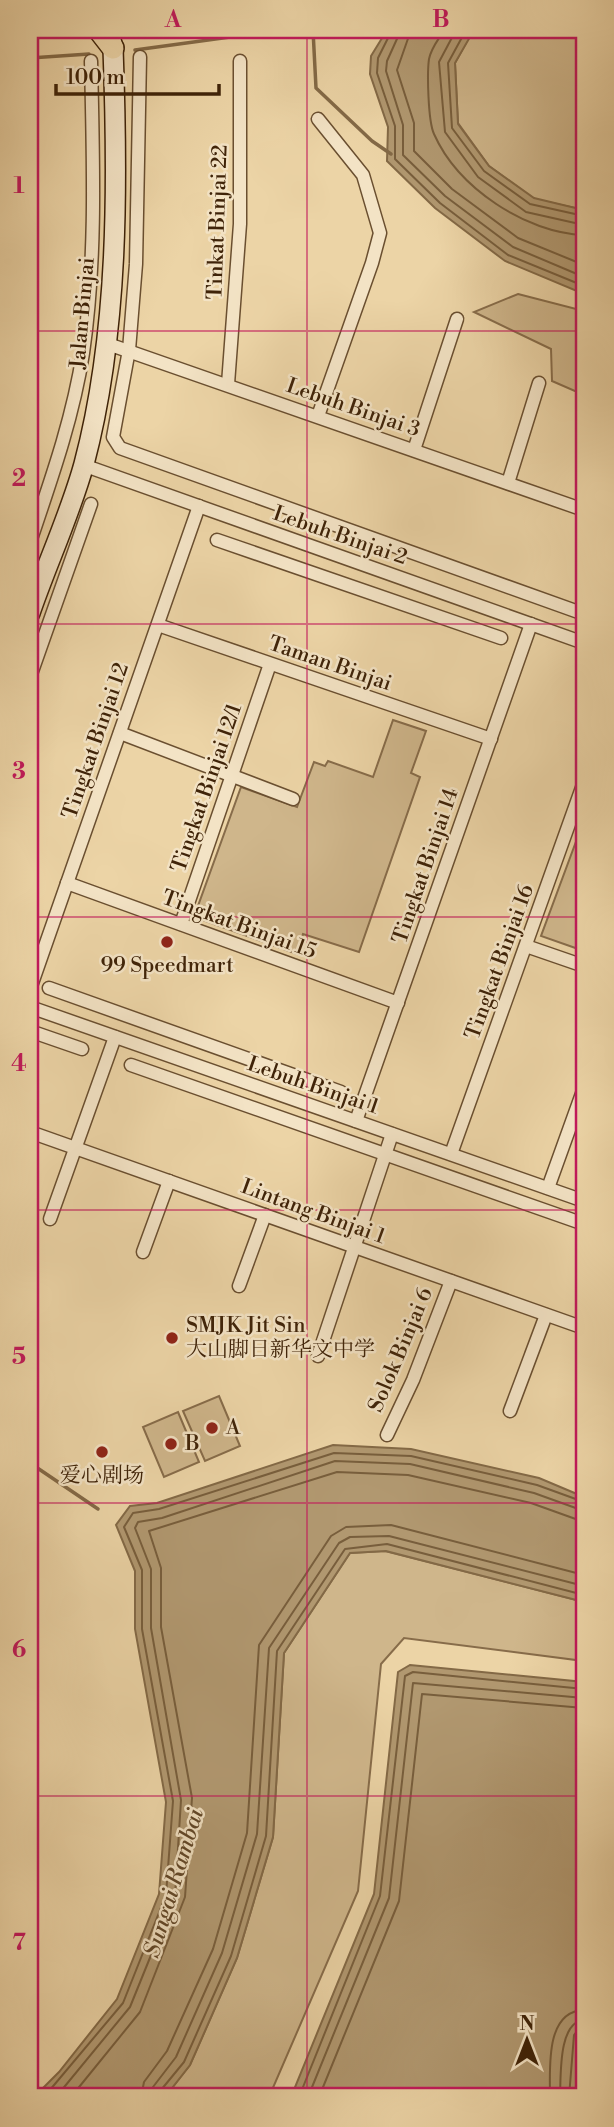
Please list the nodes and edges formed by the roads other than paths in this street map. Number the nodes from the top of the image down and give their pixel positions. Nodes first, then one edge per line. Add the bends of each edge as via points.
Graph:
1 (99, 30) edge
2 (114, 34) edge
3 (141, 57) dead end
4 (91, 61) dead end
5 (240, 61) dead end
6 (114, 97) junction
7 (140, 98) junction
8 (318, 119) dead end
9 (92, 122) junction
10 (114, 123) junction
11 (111, 264) junction
12 (136, 264) junction
13 (457, 319) dead end
14 (108, 344) junction
15 (129, 350) junction
16 (539, 383) dead end
17 (228, 384) junction
18 (75, 390) junction
19 (99, 394) junction
20 (318, 416) junction
21 (414, 450) junction
22 (83, 466) junction
23 (508, 483) junction
24 (90, 504) dead end
25 (199, 506) junction
26 (584, 510) edge
27 (60, 526) junction
28 (255, 526) junction
29 (80, 533) junction
30 (217, 540) dead end
31 (30, 542) edge
32 (246, 550) junction
33 (471, 603) junction
34 (30, 614) edge
35 (584, 614) edge
36 (463, 624) junction
37 (531, 624) junction
38 (158, 625) junction
39 (501, 638) dead end
40 (584, 643) edge
41 (270, 664) junction
42 (30, 677) edge
43 (120, 733) junction
44 (491, 739) junction
45 (231, 776) junction
46 (584, 782) edge
47 (293, 800) dead end
48 (67, 883) junction
49 (181, 924) junction
50 (526, 946) junction
51 (584, 966) edge
52 (49, 988) dead end
53 (30, 989) edge
54 (86, 1001) junction
55 (398, 1003) junction
56 (30, 1007) edge
57 (71, 1021) junction
58 (30, 1031) edge
59 (115, 1037) junction
60 (57, 1040) junction
61 (82, 1049) dead end
62 (131, 1065) dead end
63 (304, 1079) junction
64 (584, 1088) edge
65 (341, 1092) dead end
66 (297, 1100) junction
67 (356, 1121) junction
68 (30, 1132) edge
69 (392, 1134) junction
70 (76, 1148) junction
71 (386, 1154) junction
72 (451, 1154) junction
73 (169, 1181) junction
74 (548, 1188) junction
75 (584, 1201) edge
76 (265, 1215) junction
77 (50, 1219) dead end
78 (584, 1223) edge
79 (355, 1247) junction
80 (143, 1252) dead end
81 (451, 1281) junction
82 (239, 1286) dead end
83 (546, 1315) junction
84 (584, 1328) edge
85 (318, 1356) dead end
86 (510, 1412) dead end
87 (387, 1434) dead end

1 - 2 main road
2 - 6 street, Jalan Binjai
3 - 7 street
4 - 9 street
5 - 17 street, Tinkat Binjai 22 via 240,223
6 - 7 street
6 - 10 street, Jalan Binjai
7 - 12 street
8 - 20 street via 363,175 380,233
9 - 10 street
9 - 18 street via 94,215 83,353
10 - 11 street, Jalan Binjai
11 - 12 street
11 - 14 street, Jalan Binjai
12 - 15 street
13 - 21 street
14 - 15 street, Lebuh Binjai 3
14 - 19 street, Jalan Binjai
15 - 17 street, Lebuh Binjai 3
15 - 35 street, Lebuh Binjai 2 via 113,437 120,448
16 - 23 street
17 - 20 street, Lebuh Binjai 3
18 - 19 street
18 - 31 street via 62,447
19 - 22 street, Jalan Binjai
20 - 21 street, Lebuh Binjai 3
21 - 23 street, Lebuh Binjai 3
22 - 25 street, Lebuh Binjai 2
22 - 27 street, Jalan Binjai
23 - 26 street, Lebuh Binjai 3
24 - 29 street
25 - 28 street, Lebuh Binjai 2
25 - 38 street, Tingkat Binjai 12
27 - 29 street
27 - 34 street, Jalan Binjai
28 - 32 street
28 - 33 street, Lebuh Binjai 2
29 - 42 street
30 - 32 street
32 - 36 street
33 - 36 street
33 - 37 street, Lebuh Binjai 2
36 - 39 street
37 - 40 street, Lebuh Binjai 2
37 - 44 street, Tingkat Binjai 14
38 - 41 street, Taman Binjai
38 - 43 street, Tingkat Binjai 12
41 - 44 street, Taman Binjai
41 - 45 street, Tingkat Binjai 12/1
43 - 45 street
43 - 48 street, Tingkat Binjai 12
44 - 55 street, Tingkat Binjai 14
45 - 47 street
45 - 49 street, Tingkat Binjai 12/1
46 - 50 street, Tingkat Binjai 16
48 - 49 street, Tingkat Binjai 15
48 - 53 street, Tingkat Binjai 12
49 - 55 street, Tingkat Binjai 15
50 - 51 street
50 - 72 street, Tingkat Binjai 16
52 - 54 street
54 - 57 street
54 - 63 street
55 - 67 street, Tingkat Binjai 14
56 - 57 street, Lebuh Binjai 1
57 - 59 street, Lebuh Binjai 1
57 - 60 street
58 - 60 street
59 - 66 street, Lebuh Binjai 1
59 - 70 street
60 - 61 street
62 - 71 street, Lebuh Binjai 1
63 - 65 street
63 - 66 street
64 - 74 street
66 - 67 street, Lebuh Binjai 1
67 - 69 street, Lebuh Binjai 1
68 - 70 street, Lintang Binjai 1
69 - 71 street
69 - 72 street, Lebuh Binjai 1
70 - 73 street, Lintang Binjai 1
70 - 77 street
71 - 78 street, Lebuh Binjai 1
71 - 79 street
72 - 74 street, Lebuh Binjai 1
73 - 76 street, Lintang Binjai 1
73 - 80 street
74 - 75 street, Lebuh Binjai 1
76 - 79 street, Lintang Binjai 1
76 - 82 street
79 - 81 street, Lintang Binjai 1
79 - 85 street
81 - 83 street, Lintang Binjai 1
81 - 87 street, Solok Binjai 6
83 - 84 street, Lintang Binjai 1
83 - 86 street

